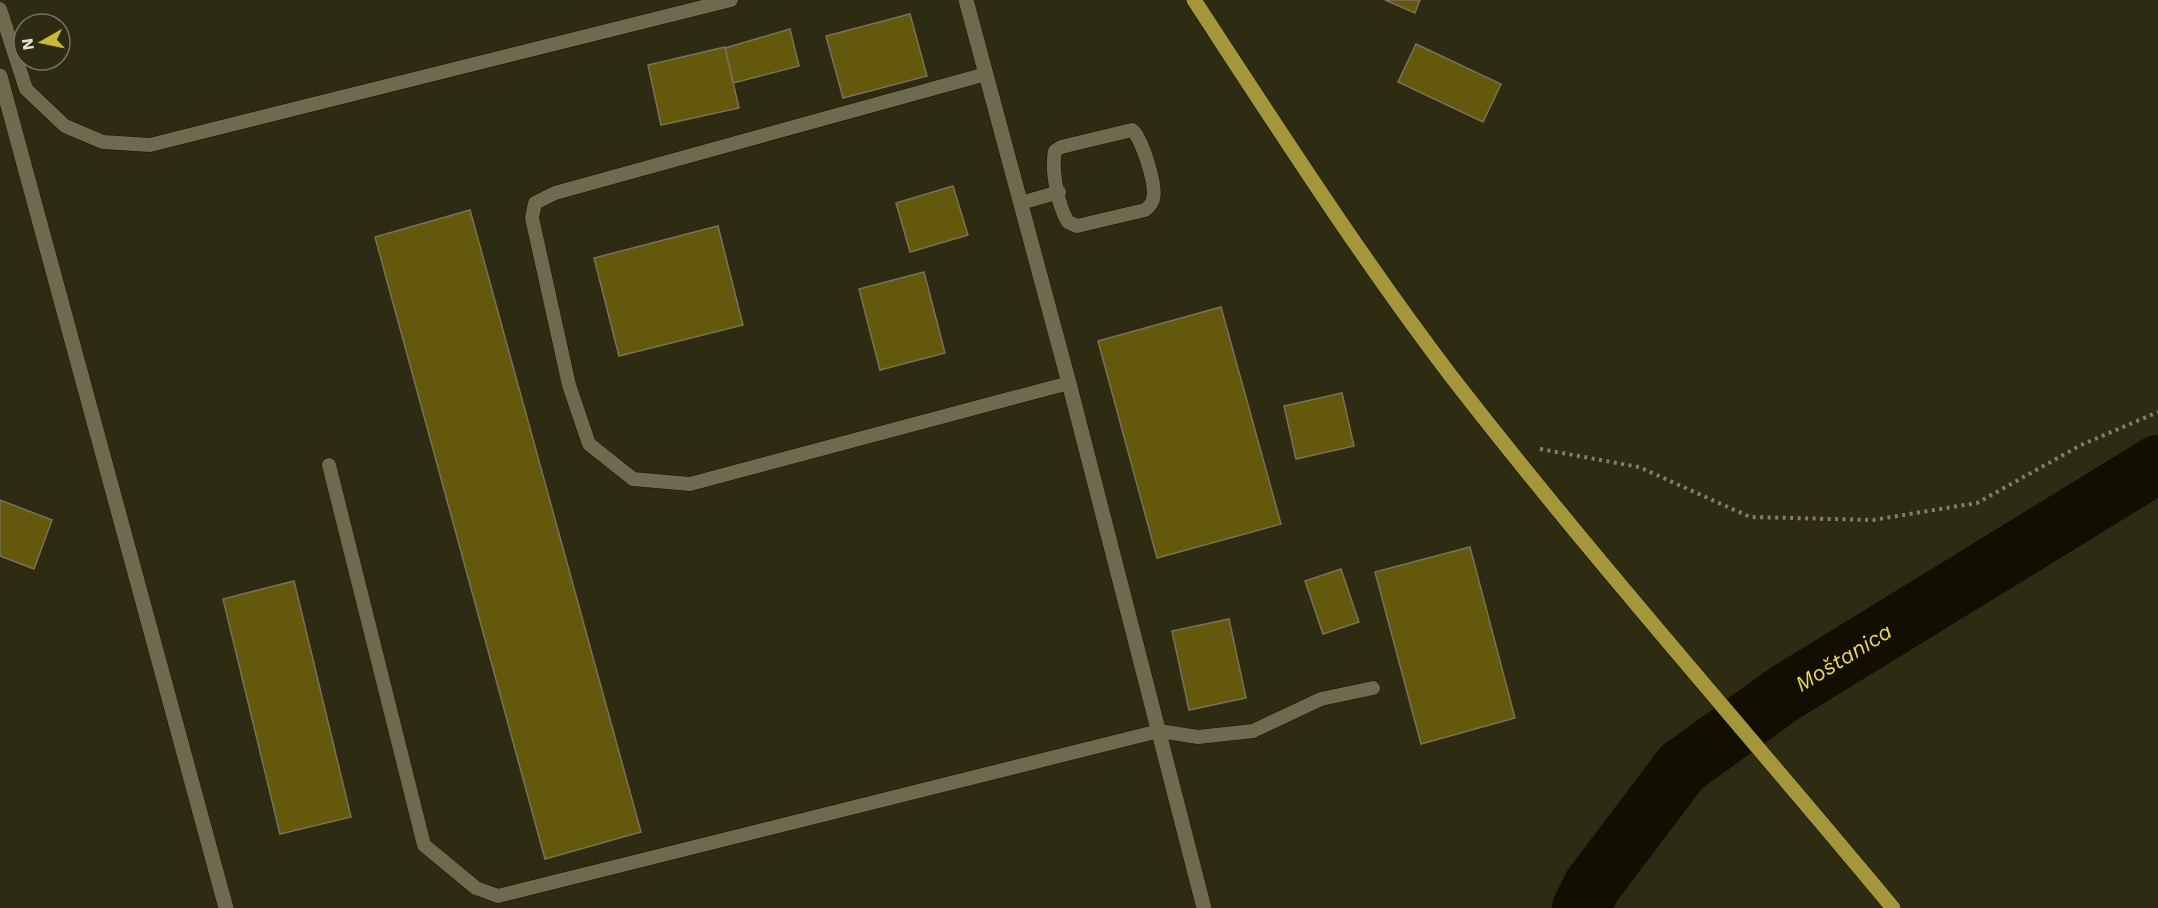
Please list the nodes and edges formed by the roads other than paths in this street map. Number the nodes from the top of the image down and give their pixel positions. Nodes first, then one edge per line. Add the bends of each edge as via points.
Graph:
1 (732, 0) edge
2 (966, 0) edge
3 (1194, 0) edge
4 (672, 7) edge
5 (0, 9) edge
6 (986, 74) junction
7 (0, 76) edge
8 (1059, 192) junction
9 (1021, 203) junction
10 (1069, 383) junction
11 (329, 465) dead end
12 (1373, 688) dead end
13 (1159, 731) junction
14 (226, 908) edge
15 (1204, 908) edge
16 (1893, 908) edge

1 - 4 lane
2 - 6 street
3 - 16 main road via 1336,217 1426,342 1504,442
4 - 5 lane via 150,145 103,142 65,126 26,88
6 - 9 street
6 - 10 lane via 555,193 535,203 532,218 569,385 589,444 633,479 690,484
7 - 14 street
8 - 8 lane via 1053,159 1061,147 1132,130 1138,134 1154,196 1145,210 1077,226 1064,216
8 - 9 lane
9 - 10 street
10 - 13 street
11 - 13 lane via 424,845 476,888 498,896
12 - 13 lane via 1321,699 1253,731 1198,738
13 - 15 street

